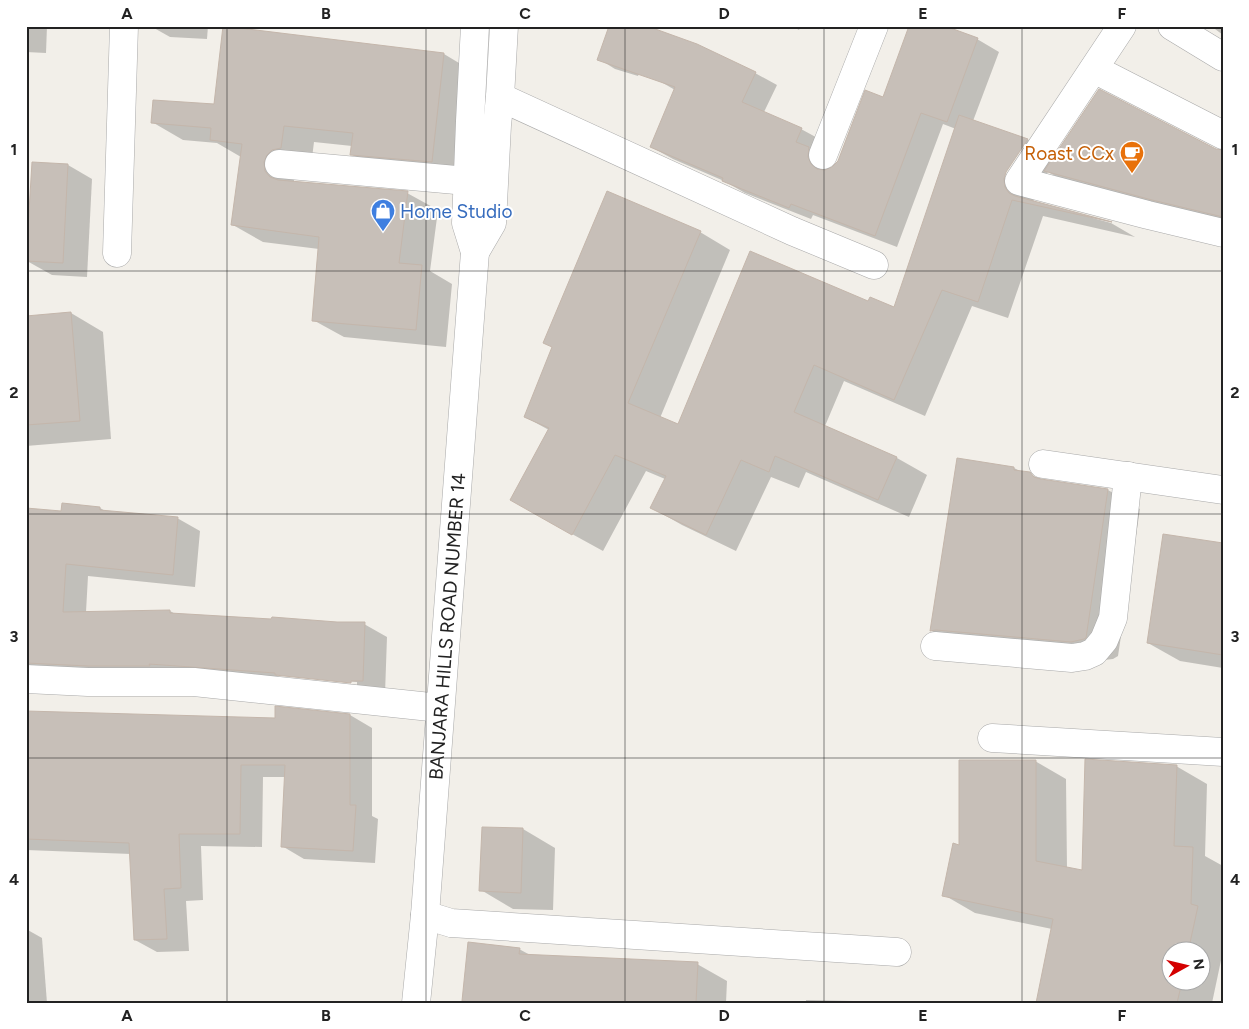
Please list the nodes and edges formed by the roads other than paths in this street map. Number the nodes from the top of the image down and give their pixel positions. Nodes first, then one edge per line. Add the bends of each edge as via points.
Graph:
1 (124, 26) edge
2 (475, 26) edge
3 (504, 26) edge
4 (874, 26) edge
5 (1122, 26) edge
6 (1172, 26) edge
7 (1223, 57) edge
8 (1094, 69) junction
9 (500, 97) junction
10 (1223, 135) edge
11 (823, 155) dead end
12 (279, 164) dead end
13 (467, 181) junction
14 (1223, 232) edge
15 (475, 252) junction
16 (117, 253) dead end
17 (874, 265) dead end
18 (1043, 464) dead end
19 (1128, 476) junction
20 (1223, 490) edge
21 (935, 646) dead end
22 (26, 679) edge
23 (440, 708) junction
24 (992, 738) dead end
25 (1223, 752) edge
26 (425, 915) junction
27 (897, 952) dead end
28 (416, 1003) edge

1 - 16 street
2 - 13 street, BANJARA HILLS ROAD NUMBER 14
3 - 9 street, BANJARA HILLS ROAD NUMBER 14
4 - 11 street
5 - 8 street
6 - 7 street
8 - 10 street
8 - 14 street via 1020,181
9 - 15 street, BANJARA HILLS ROAD NUMBER 14 via 492,223
9 - 17 street via 792,231
12 - 13 street
13 - 15 street, BANJARA HILLS ROAD NUMBER 14 via 466,223
15 - 23 street, BANJARA HILLS ROAD NUMBER 14
18 - 19 street
19 - 20 street
19 - 21 street via 1114,618 1104,640 1094,652 1072,658
22 - 23 street via 194,682
23 - 26 street, BANJARA HILLS ROAD NUMBER 14
24 - 25 street
26 - 27 street via 451,923
26 - 28 street, BANJARA HILLS ROAD NUMBER 14

